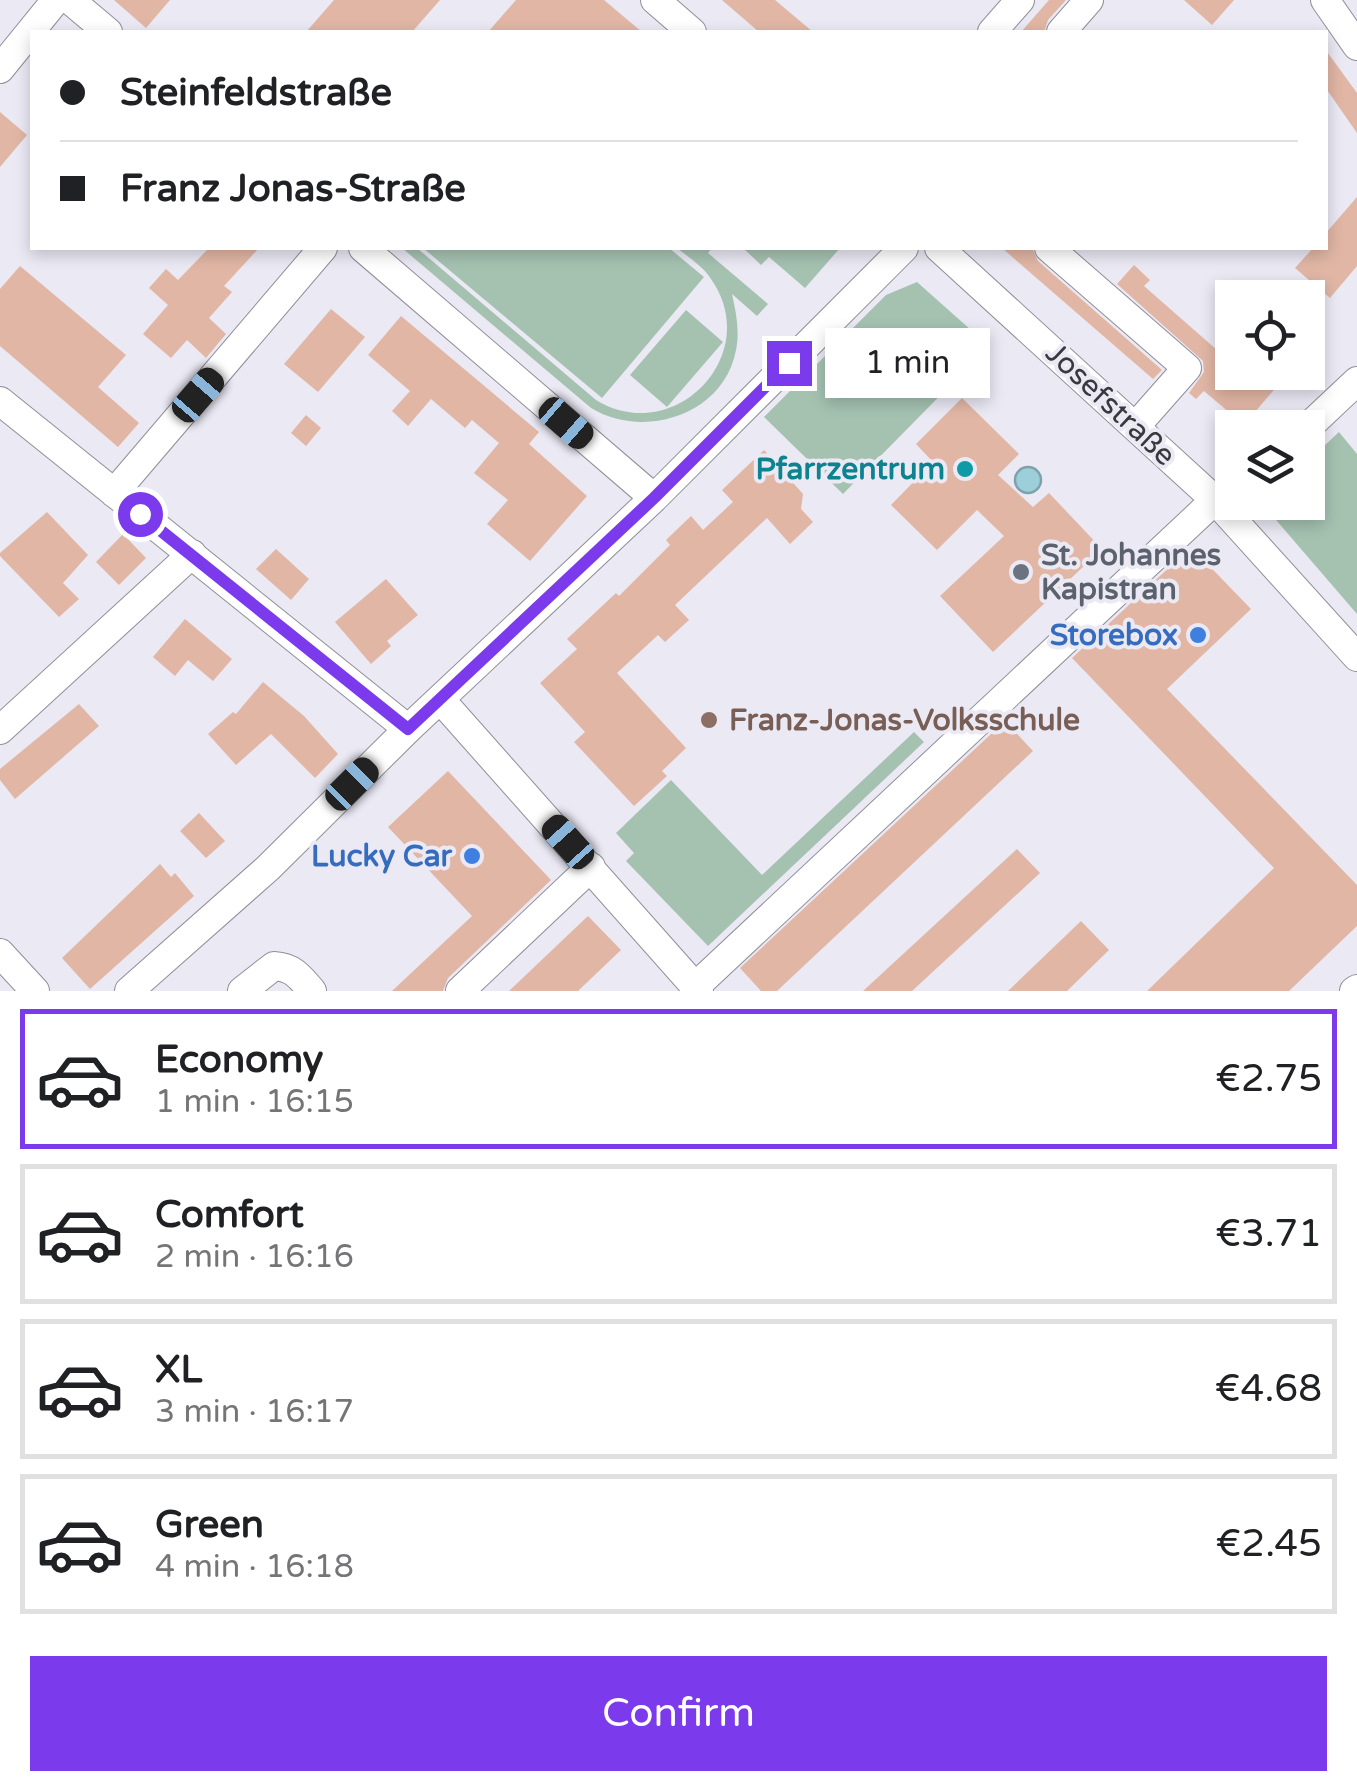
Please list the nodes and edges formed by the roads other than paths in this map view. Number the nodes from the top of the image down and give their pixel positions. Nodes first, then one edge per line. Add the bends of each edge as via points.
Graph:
1 (56, 0) edge
2 (70, 0) edge
3 (654, 0) edge
4 (1020, 0) edge
5 (1089, 0) edge
6 (1339, 6) edge
7 (32, 30) edge
8 (106, 30) edge
9 (690, 30) edge
10 (994, 30) edge
11 (1063, 30) edge
12 (30, 32) edge
13 (1357, 46) edge
14 (0, 69) edge
15 (321, 250) edge
16 (365, 250) edge
17 (902, 250) edge
18 (941, 250) edge
19 (1051, 250) edge
20 (1357, 381) edge
21 (0, 400) edge
22 (1325, 411) edge
23 (1135, 427) junction
24 (114, 494) junction
25 (1215, 495) edge
26 (654, 498) junction
27 (1215, 509) edge
28 (1239, 520) edge
29 (192, 554) junction
30 (1357, 657) edge
31 (440, 699) junction
32 (408, 729) junction
33 (0, 730) edge
34 (591, 867) junction
35 (0, 953) edge
36 (697, 989) edge
37 (35, 991) edge
38 (129, 991) edge
39 (242, 991) edge
40 (312, 991) edge
41 (460, 991) edge

1 - 7 street
2 - 8 street
3 - 9 street
4 - 10 street
5 - 11 street
6 - 13 street
12 - 14 street
15 - 24 street
16 - 26 street
17 - 26 street
18 - 23 street, Josefstraße
19 - 23 street via 1187,368
20 - 22 street
21 - 24 street
23 - 25 street, Josefstraße
24 - 29 street
26 - 31 street
27 - 36 street
28 - 30 street, Josefstraße
29 - 32 street
29 - 33 street
31 - 32 street
31 - 34 street
32 - 38 street via 268,868
34 - 36 street
34 - 41 street
35 - 37 street
39 - 40 street via 274,966 297,973

